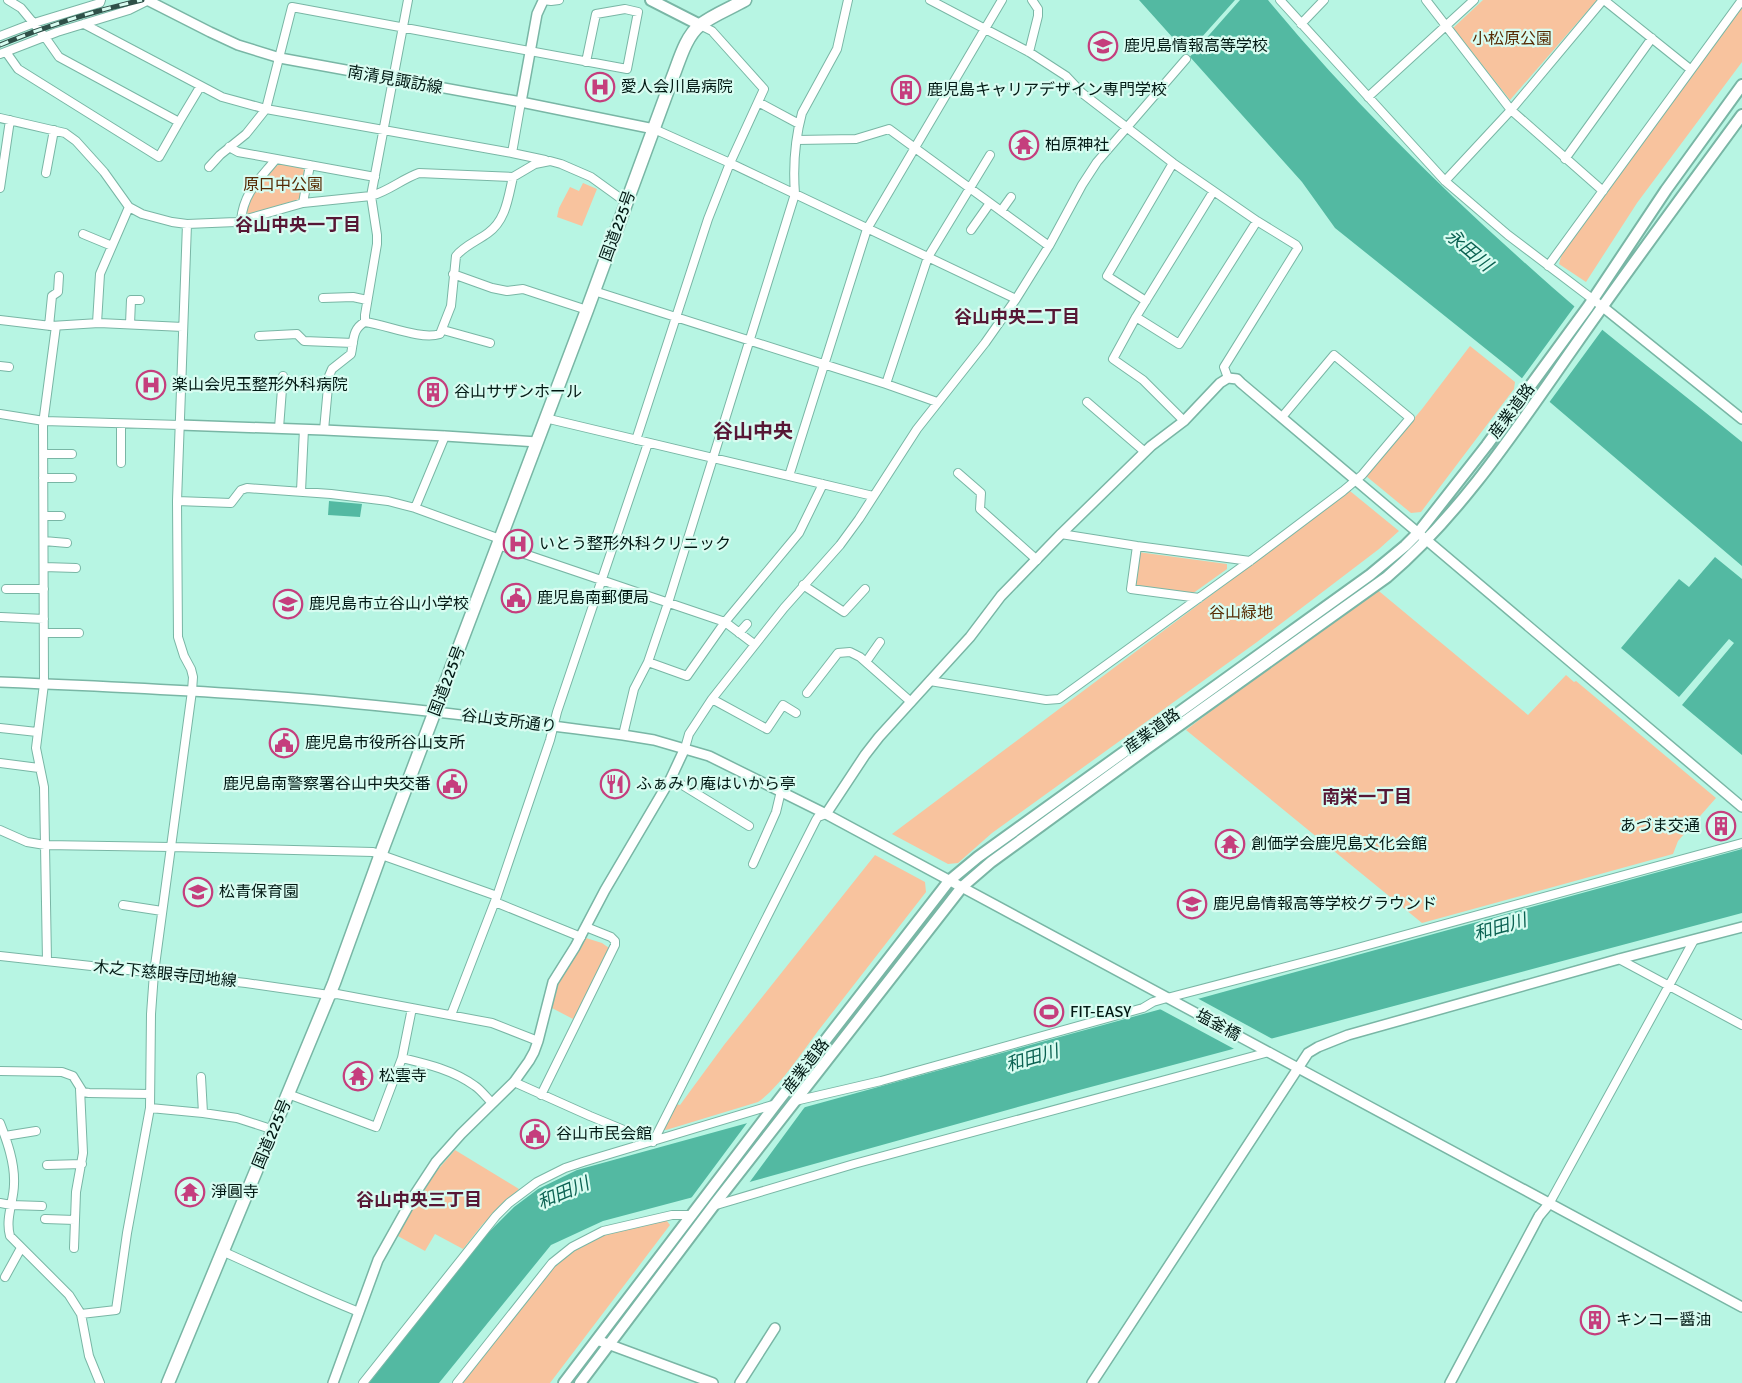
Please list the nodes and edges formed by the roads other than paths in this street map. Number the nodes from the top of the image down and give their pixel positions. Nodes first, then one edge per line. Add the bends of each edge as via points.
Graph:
1 (8, 0) edge
2 (101, 0) edge
3 (148, 0) edge
4 (408, 0) edge
5 (543, 0) edge
6 (560, 0) edge
7 (651, 0) edge
8 (745, 0) edge
9 (848, 0) edge
10 (930, 0) edge
11 (1002, 0) edge
12 (1032, 0) edge
13 (1280, 0) edge
14 (1324, 0) edge
15 (1426, 0) edge
16 (1474, 0) edge
17 (1604, 0) edge
18 (1742, 0) edge
19 (293, 4) edge
20 (34, 23) junction
21 (84, 24) junction
22 (1301, 24) junction
23 (700, 25) junction
24 (1446, 26) junction
25 (403, 28) junction
26 (985, 29) junction
27 (0, 36) edge
28 (45, 37) junction
29 (1652, 38) junction
30 (530, 51) junction
31 (1029, 52) junction
32 (3, 53) edge
33 (280, 58) junction
34 (1186, 59) dead end
35 (586, 62) junction
36 (1690, 69) junction
37 (393, 79) junction
38 (1742, 85) edge
39 (200, 87) junction
40 (1368, 97) junction
41 (521, 102) junction
42 (758, 102) junction
43 (266, 109) junction
44 (1511, 110) junction
45 (1742, 115) edge
46 (0, 118) edge
47 (10, 120) junction
48 (179, 122) junction
49 (799, 124) junction
50 (1126, 127) junction
51 (654, 129) junction
52 (54, 130) junction
53 (384, 130) junction
54 (4, 137) edge
55 (797, 140) junction
56 (229, 147) junction
57 (915, 148) junction
58 (512, 153) junction
59 (990, 155) dead end
60 (276, 159) junction
61 (1565, 159) junction
62 (550, 161) junction
63 (730, 163) junction
64 (1173, 163) junction
65 (310, 165) junction
66 (209, 167) dead end
67 (46, 173) dead end
68 (375, 177) junction
69 (513, 177) junction
70 (1445, 181) junction
71 (0, 188) edge
72 (970, 189) junction
73 (1603, 191) junction
74 (1213, 192) junction
75 (795, 194) junction
76 (371, 196) junction
77 (1011, 197) dead end
78 (303, 203) junction
79 (627, 203) junction
80 (990, 203) junction
81 (129, 207) junction
82 (1001, 211) junction
83 (241, 220) junction
84 (1257, 221) junction
85 (187, 224) junction
86 (867, 229) junction
87 (971, 230) dead end
88 (82, 234) dead end
89 (112, 246) junction
90 (1049, 246) junction
91 (928, 257) junction
92 (1548, 266) junction
93 (453, 274) junction
94 (60, 276) dead end
95 (594, 291) junction
96 (323, 298) dead end
97 (1016, 299) junction
98 (140, 300) dead end
99 (367, 300) junction
100 (1146, 301) junction
101 (1595, 307) junction
102 (587, 310) junction
103 (675, 317) junction
104 (1136, 317) junction
105 (0, 320) edge
106 (365, 322) junction
107 (97, 323) junction
108 (130, 324) junction
109 (53, 326) junction
110 (183, 327) junction
111 (443, 330) junction
112 (260, 336) dead end
113 (750, 341) junction
114 (353, 344) junction
115 (490, 344) dead end
116 (824, 365) junction
117 (283, 376) dead end
118 (1228, 378) junction
119 (886, 384) junction
120 (937, 402) junction
121 (1087, 402) dead end
122 (0, 414) edge
123 (1282, 417) junction
124 (545, 418) junction
125 (1742, 419) edge
126 (44, 421) junction
127 (1184, 421) junction
128 (121, 424) junction
129 (180, 426) junction
130 (279, 428) junction
131 (304, 429) junction
132 (324, 430) junction
133 (444, 436) junction
134 (636, 440) junction
135 (537, 442) junction
136 (648, 443) junction
137 (1145, 452) junction
138 (44, 454) junction
139 (72, 454) dead end
140 (714, 458) junction
141 (121, 463) dead end
142 (958, 473) dead end
143 (789, 476) junction
144 (44, 478) junction
145 (72, 478) dead end
146 (1355, 480) junction
147 (824, 484) junction
148 (302, 491) junction
149 (873, 496) junction
150 (177, 501) junction
151 (415, 508) junction
152 (44, 516) junction
153 (61, 516) dead end
154 (1418, 533) junction
155 (1061, 534) junction
156 (1427, 540) junction
157 (44, 541) junction
158 (499, 542) junction
159 (67, 543) dead end
160 (1137, 546) junction
161 (1037, 560) junction
162 (1250, 561) junction
163 (44, 567) junction
164 (76, 567) dead end
165 (602, 581) junction
166 (803, 585) junction
167 (6, 589) dead end
168 (44, 589) junction
169 (865, 589) dead end
170 (1199, 598) junction
171 (668, 603) junction
172 (1, 617) edge
173 (44, 619) junction
174 (725, 622) junction
175 (747, 624) dead end
176 (44, 633) junction
177 (79, 633) dead end
178 (739, 633) junction
179 (880, 642) dead end
180 (754, 645) junction
181 (648, 662) junction
182 (866, 662) junction
183 (930, 681) junction
184 (0, 682) edge
185 (44, 684) junction
186 (192, 691) junction
187 (807, 693) dead end
188 (712, 699) junction
189 (911, 702) junction
190 (435, 712) junction
191 (796, 713) dead end
192 (553, 726) junction
193 (0, 728) edge
194 (37, 732) junction
195 (623, 735) junction
196 (685, 748) junction
197 (0, 763) edge
198 (39, 768) junction
199 (671, 778) junction
200 (781, 791) junction
201 (1742, 807) edge
202 (826, 814) junction
203 (749, 826) dead end
204 (0, 830) edge
205 (1742, 843) edge
206 (45, 845) junction
207 (171, 846) junction
208 (381, 854) junction
209 (753, 864) dead end
210 (949, 881) junction
211 (962, 887) junction
212 (496, 899) junction
213 (123, 905) dead end
214 (162, 911) junction
215 (586, 927) junction
216 (1742, 927) edge
217 (581, 937) junction
218 (1694, 940) junction
219 (0, 956) edge
220 (1619, 959) junction
221 (47, 962) junction
222 (154, 973) junction
223 (1669, 986) junction
224 (329, 995) junction
225 (1167, 998) junction
226 (412, 1008) junction
227 (451, 1015) junction
228 (1742, 1025) edge
229 (538, 1041) junction
230 (1267, 1051) junction
231 (402, 1058) junction
232 (1298, 1068) junction
233 (0, 1071) edge
234 (201, 1077) dead end
235 (514, 1082) junction
236 (80, 1089) junction
237 (150, 1094) junction
238 (288, 1094) junction
239 (541, 1095) junction
240 (492, 1103) junction
241 (793, 1104) junction
242 (150, 1108) junction
243 (773, 1108) junction
244 (203, 1113) junction
245 (0, 1123) edge
246 (274, 1130) junction
247 (36, 1131) dead end
248 (5, 1136) junction
249 (653, 1142) junction
250 (82, 1164) junction
251 (47, 1165) dead end
252 (0, 1203) edge
253 (715, 1204) junction
254 (1549, 1204) junction
255 (11, 1206) junction
256 (42, 1206) dead end
257 (692, 1215) junction
258 (45, 1219) dead end
259 (75, 1220) junction
260 (21, 1248) junction
261 (74, 1248) dead end
262 (224, 1252) junction
263 (5, 1277) dead end
264 (1742, 1307) edge
265 (359, 1312) junction
266 (81, 1314) junction
267 (776, 1328) dead end
268 (597, 1340) junction
269 (609, 1345) junction
270 (100, 1383) edge
271 (168, 1383) edge
272 (333, 1383) edge
273 (363, 1383) edge
274 (457, 1383) edge
275 (564, 1383) edge
276 (580, 1383) edge
277 (713, 1383) edge
278 (740, 1383) edge
279 (1092, 1383) edge
280 (1450, 1383) edge

1 - 20 street
2 - 20 street
3 - 21 street
3 - 33 street, 南清見諏訪線 via 229,41
4 - 25 street
5 - 6 street
5 - 30 street
7 - 23 main road
8 - 23 highway, 国道225号
9 - 49 street via 837,49
10 - 26 street
11 - 26 street
12 - 31 street via 1038,16
13 - 22 street
14 - 22 street
15 - 24 street
16 - 24 street
17 - 29 street
17 - 44 street
18 - 36 street
19 - 25 street
19 - 33 street
20 - 27 street
20 - 28 street
21 - 28 street
21 - 39 street
22 - 40 street
23 - 42 street via 712,31 764,89
23 - 51 highway, 国道225号 via 687,43
24 - 40 street
24 - 44 street
25 - 30 street
25 - 37 street
26 - 31 street
26 - 57 street
28 - 32 street
28 - 48 street via 58,57
29 - 36 street
29 - 61 street
30 - 35 street
30 - 41 street
31 - 50 street via 1066,76
32 - 48 street via 18,69 159,157
33 - 37 street, 南清見諏訪線
33 - 43 street
34 - 50 street
35 - 35 street via 627,69 638,12 625,9 596,14
36 - 73 street
37 - 41 street, 南清見諏訪線
37 - 53 street
38 - 101 main road, 産業道路 via 1666,190
39 - 43 street
39 - 48 street
40 - 70 street
41 - 51 street, 南清見諏訪線
41 - 58 street
42 - 49 street
42 - 63 street
43 - 53 street
43 - 56 street via 246,134
44 - 61 street
44 - 70 street
45 - 101 main road, 産業道路
46 - 47 street
47 - 52 street
47 - 54 street
49 - 55 street
50 - 64 street
50 - 90 street via 1089,173
51 - 63 street
51 - 79 highway, 国道225号
52 - 67 street
52 - 81 street via 76,141
53 - 58 street
53 - 68 street
54 - 71 street
55 - 57 street via 856,139 889,129
55 - 75 street
56 - 60 street
56 - 66 street
57 - 72 street
57 - 86 street
58 - 62 street
59 - 72 street
60 - 65 street
60 - 83 street via 246,197
61 - 73 street
62 - 69 street via 535,164
62 - 79 street via 591,177
63 - 75 street
63 - 103 street
64 - 74 street
64 - 100 street via 1107,276
65 - 68 street
65 - 78 street
68 - 76 street
69 - 76 street via 420,173
69 - 93 street via 502,218 489,233 456,256
70 - 92 street
72 - 80 street
72 - 91 street
73 - 92 street
74 - 84 street
74 - 100 street
75 - 86 street
75 - 113 street
76 - 78 street
76 - 99 street via 377,244
77 - 82 street
78 - 83 street
79 - 95 highway, 国道225号
80 - 82 street
80 - 87 street
81 - 85 street via 142,214
81 - 89 street
82 - 90 street
83 - 85 street
84 - 104 street via 1179,344
84 - 118 street via 1298,248 1224,367
85 - 110 street
86 - 91 street
86 - 116 street
88 - 89 street
89 - 107 street via 98,279
90 - 97 street
91 - 97 street
91 - 119 street
92 - 101 street
93 - 102 street via 499,290 523,289
93 - 111 street
94 - 109 street via 58,292 52,296
95 - 102 highway, 国道225号
95 - 103 street
96 - 99 street
97 - 120 street
98 - 108 street via 128,300
99 - 106 street
100 - 104 street
101 - 125 street
101 - 154 main road, 産業道路
101 - 156 main road, 産業道路 via 1538,398
102 - 124 highway, 国道225号
103 - 113 street
103 - 134 street
104 - 127 street via 1113,359 1143,380
105 - 109 street
106 - 111 street via 429,335
106 - 114 street via 356,328
107 - 108 street
107 - 109 street
108 - 110 street
109 - 126 street
110 - 129 street
111 - 115 street
112 - 114 street via 297,334 304,340
113 - 116 street
113 - 140 street
114 - 132 street via 351,354 329,376
116 - 119 street
116 - 143 street
117 - 130 street
118 - 123 street via 1237,379
118 - 127 street
119 - 120 street
120 - 149 street
121 - 137 street
122 - 126 street
123 - 146 street
123 - 146 street via 1334,355 1410,418
124 - 134 street
124 - 135 highway, 国道225号
126 - 128 street
126 - 138 street
127 - 137 street
128 - 129 street
128 - 141 street
129 - 130 street
129 - 150 street
130 - 131 street
131 - 132 street
131 - 148 street
132 - 133 street
133 - 135 street
133 - 151 street
134 - 136 street
135 - 158 highway, 国道225号
136 - 140 street
136 - 165 street
137 - 155 street
138 - 139 street
138 - 144 street
140 - 143 street
140 - 171 street
142 - 161 street via 981,493 980,508
143 - 147 street
144 - 145 street
144 - 152 street
146 - 154 street
146 - 162 street
147 - 149 street
147 - 174 street via 799,533
148 - 150 street via 247,488 231,503
148 - 151 street via 361,496
149 - 166 street via 840,545
150 - 186 street via 178,637 191,669
151 - 158 street
152 - 153 street
152 - 157 street
154 - 156 street
154 - 210 main road, 産業道路 via 1370,575 978,856
155 - 160 street
155 - 161 street
156 - 201 street
156 - 211 main road, 産業道路 via 1387,578
157 - 159 street
157 - 163 street
158 - 165 street
158 - 190 highway, 国道225号
160 - 162 street
160 - 170 street via 1131,589
161 - 183 street via 1000,596 970,638
162 - 170 street
163 - 164 street
163 - 168 street
165 - 171 street
165 - 192 street
166 - 169 street via 844,612
166 - 180 street
167 - 168 street
168 - 173 street
170 - 183 street via 1056,700
171 - 174 street
171 - 181 street
172 - 173 street
173 - 176 street
174 - 178 street
174 - 181 street via 687,676
175 - 178 street
176 - 177 street
176 - 185 street
178 - 180 street
179 - 182 street
180 - 188 street
181 - 195 street via 634,689
182 - 187 street via 854,653 838,653
182 - 189 street
183 - 189 street
184 - 185 street, 谷山支所通り
185 - 186 street, 谷山支所通り
185 - 194 street
186 - 190 street, 谷山支所通り
186 - 207 street
188 - 191 street via 767,729 783,705
188 - 196 street via 689,734
189 - 202 street via 865,755
190 - 192 street, 谷山支所通り
190 - 208 highway, 国道225号
192 - 195 street, 谷山支所通り
192 - 212 street
193 - 194 street
194 - 198 street
195 - 196 street, 谷山支所通り
196 - 199 street
196 - 200 street, 谷山支所通り
197 - 198 street
198 - 206 street via 44,787
199 - 203 street
199 - 215 street
200 - 202 street, 谷山支所通り
200 - 209 street
202 - 210 street, 谷山支所通り
202 - 249 street via 818,817
204 - 206 street
205 - 225 street
206 - 207 street
206 - 221 street
207 - 208 street
207 - 214 street
208 - 212 street
208 - 224 highway, 国道225号
210 - 211 street, 谷山支所通り
210 - 243 main road, 産業道路
211 - 225 street, 塩釜橋
211 - 241 main road, 産業道路
212 - 217 street
212 - 227 street
213 - 214 street
214 - 222 street
215 - 217 street
215 - 239 street via 611,937 615,945
216 - 218 street
217 - 229 street via 553,982
218 - 220 street
218 - 223 street
219 - 221 street, 木之下慈眼寺団地線
220 - 223 street
220 - 232 street via 1348,1035 1308,1053
221 - 222 street, 木之下慈眼寺団地線
222 - 224 street, 木之下慈眼寺団地線
222 - 237 street
223 - 228 street
223 - 254 street
224 - 226 street, 木之下慈眼寺団地線
224 - 238 highway, 国道225号
225 - 230 street, 塩釜橋
225 - 241 street via 1143,1008
226 - 227 street, 木之下慈眼寺団地線
226 - 231 street
227 - 229 street, 木之下慈眼寺団地線 via 492,1023
229 - 235 street
230 - 232 street, 塩釜橋
230 - 253 street
231 - 238 street via 376,1126
231 - 240 street via 441,1068 476,1086
232 - 254 street, 塩釜橋
232 - 279 street
233 - 236 street via 62,1072 73,1076
234 - 244 street
235 - 239 street
235 - 240 street
236 - 237 street via 89,1093
236 - 250 street
237 - 242 street
238 - 246 highway, 国道225号
239 - 249 street
240 - 265 street via 427,1174 385,1246
241 - 253 main road, 産業道路
242 - 244 street
242 - 266 street via 116,1310
243 - 249 street
243 - 257 main road, 産業道路
244 - 246 street via 237,1118
245 - 248 street
246 - 262 highway, 国道225号
247 - 248 street
248 - 255 street via 14,1179
249 - 273 street via 565,1168 509,1203
250 - 251 street
250 - 259 street
252 - 255 street
253 - 269 main road, 産業道路
254 - 264 street, 塩釜橋
254 - 280 street
255 - 256 street
255 - 260 street via 9,1232
257 - 268 main road, 産業道路
257 - 274 street via 672,1215 603,1231 572,1247 552,1263
258 - 259 street
259 - 261 street
260 - 263 street
260 - 266 street via 69,1295
262 - 265 street
262 - 271 highway, 国道225号
265 - 272 street
266 - 270 street via 89,1356
267 - 278 street
268 - 269 street
268 - 275 main road, 産業道路
269 - 276 main road, 産業道路
269 - 277 street

